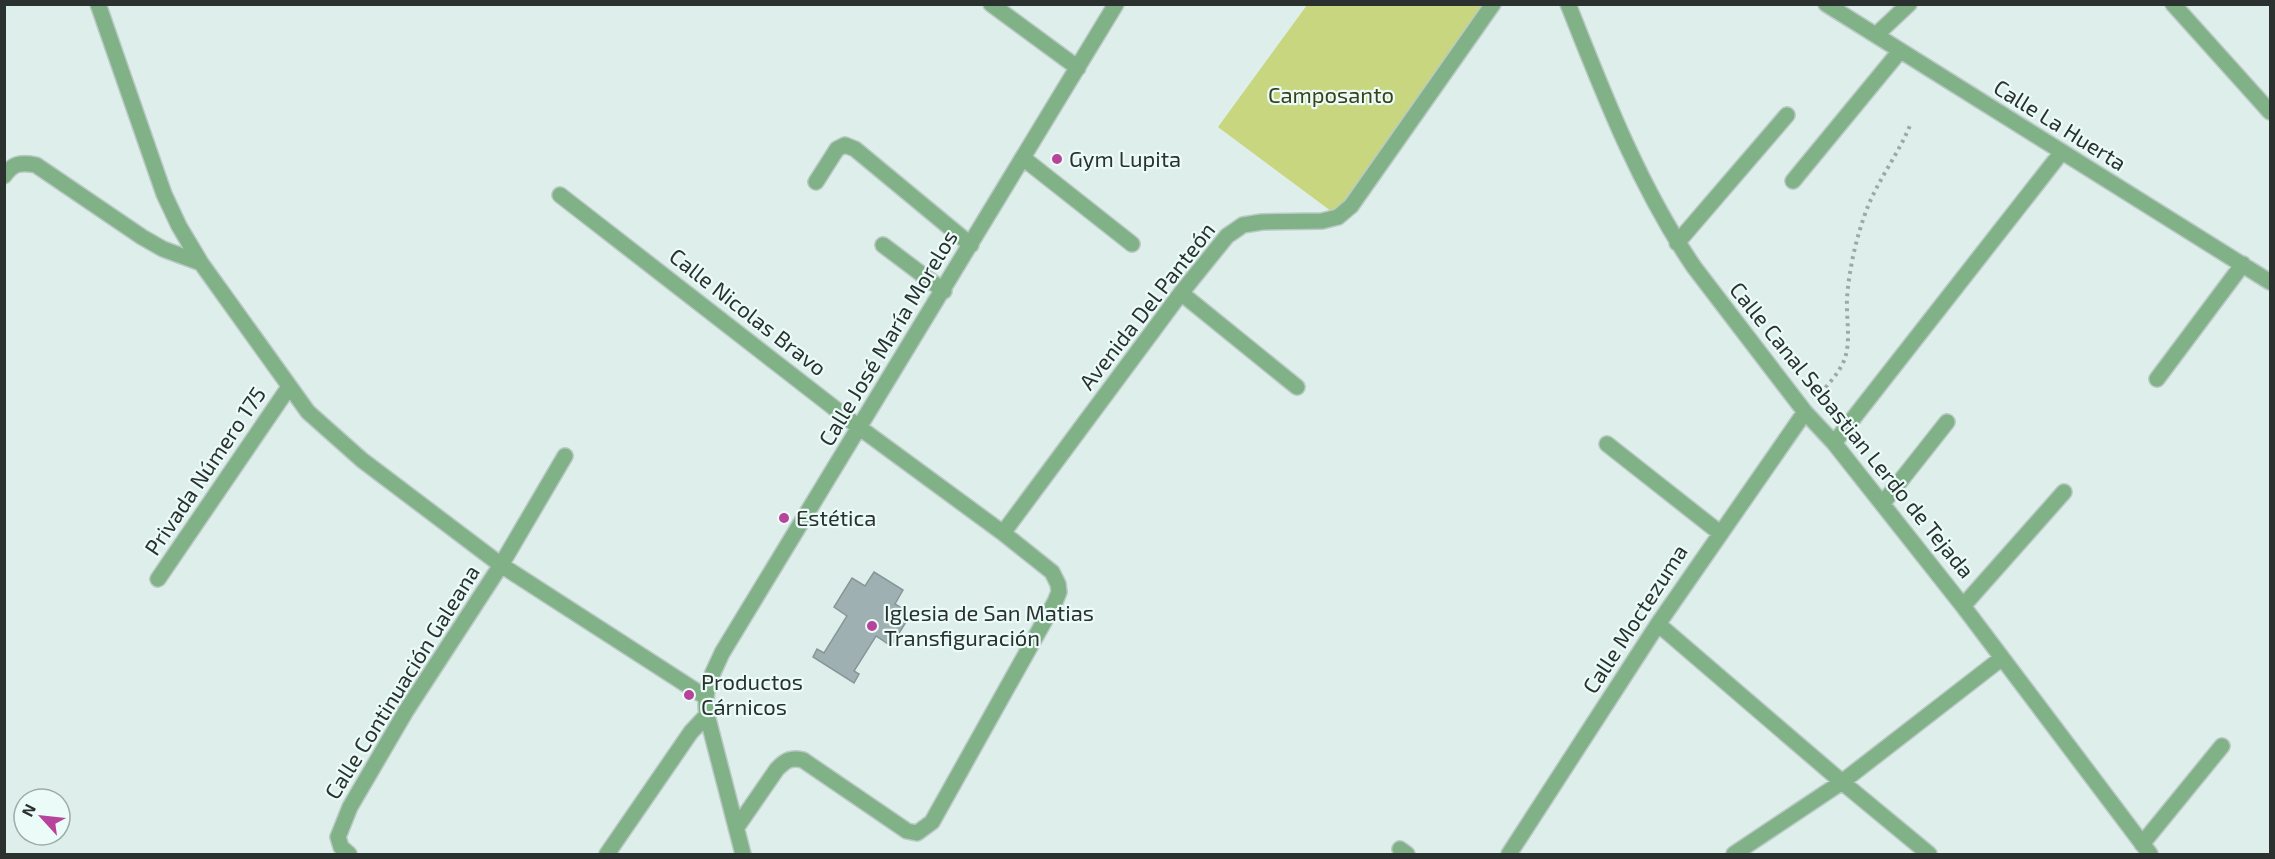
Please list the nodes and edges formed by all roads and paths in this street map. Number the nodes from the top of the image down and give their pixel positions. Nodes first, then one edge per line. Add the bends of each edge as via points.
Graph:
1 (99, 4) edge
2 (991, 4) edge
3 (1116, 4) edge
4 (1493, 4) edge
5 (1569, 4) edge
6 (1826, 4) edge
7 (1909, 4) edge
8 (2173, 4) edge
9 (1876, 35) junction
10 (1900, 51) junction
11 (1078, 68) junction
12 (2271, 112) edge
13 (1787, 115) dead end
14 (1911, 123) dead end
15 (2061, 153) junction
16 (1023, 158) junction
17 (4, 176) edge
18 (1793, 181) dead end
19 (816, 182) dead end
20 (560, 195) dead end
21 (1677, 243) junction
22 (1132, 244) dead end
23 (883, 245) dead end
24 (972, 245) junction
25 (201, 263) junction
26 (2243, 264) junction
27 (2271, 282) edge
28 (944, 291) junction
29 (1181, 293) junction
30 (2157, 379) dead end
31 (289, 387) junction
32 (1297, 387) dead end
33 (1805, 412) junction
34 (1947, 422) dead end
35 (860, 428) junction
36 (1834, 443) junction
37 (1607, 444) dead end
38 (565, 456) dead end
39 (2064, 492) dead end
40 (1883, 503) junction
41 (1003, 532) junction
42 (1720, 533) junction
43 (501, 565) junction
44 (158, 579) dead end
45 (1963, 606) junction
46 (1658, 624) junction
47 (2002, 658) junction
48 (704, 696) junction
49 (707, 715) junction
50 (2222, 746) dead end
51 (1842, 782) junction
52 (737, 827) junction
53 (2146, 849) edge
54 (349, 855) edge
55 (607, 855) edge
56 (743, 855) edge
57 (1509, 855) edge
58 (1734, 855) edge
59 (1929, 855) edge

1 - 25 street via 164,194
2 - 11 street
3 - 11 street, Calle José María Morelos
4 - 29 street, Avenida Del Panteón via 1351,206 1338,217 1322,221 1243,225 1227,236
5 - 21 street, Calle Canal Sebastian Lerdo de Tejada via 1622,137
6 - 9 street, Calle La Huerta
7 - 9 street
8 - 12 street
9 - 10 street, Calle La Huerta
10 - 15 street, Calle La Huerta
10 - 18 street
11 - 16 street, Calle José María Morelos
13 - 21 street
14 - 33 path via 1875,188 1855,245 1847,299 1845,360
15 - 26 street, Calle La Huerta
15 - 36 street
16 - 22 street
16 - 24 street, Calle José María Morelos
17 - 25 street via 11,166 36,165 152,243
19 - 24 street via 837,149 846,145 855,148
20 - 35 street, Calle Nicolas Bravo
21 - 33 street, Calle Canal Sebastian Lerdo de Tejada
23 - 28 street
24 - 28 street, Calle José María Morelos
25 - 31 street
26 - 27 street, Calle La Huerta
26 - 30 street
28 - 35 street, Calle José María Morelos
29 - 32 street
29 - 41 street, Avenida Del Panteón
31 - 43 street via 308,412 362,460
31 - 44 street, Privada Número 175
33 - 36 street, Calle Canal Sebastian Lerdo de Tejada
33 - 42 street, Calle Moctezuma
34 - 40 street
35 - 41 street, Calle Nicolas Bravo
35 - 48 street, Calle José María Morelos via 722,653
36 - 40 street, Calle Canal Sebastian Lerdo de Tejada
37 - 42 street
38 - 43 street
39 - 45 street
40 - 45 street, Calle Canal Sebastian Lerdo de Tejada
41 - 52 street, Calle Nicolas Bravo via 1052,572 1059,592 932,822 917,833 907,831 803,760 793,758 777,769
42 - 46 street, Calle Moctezuma
43 - 48 street
43 - 54 street, Calle Continuación Galeana via 406,711 350,807 338,837
45 - 47 street, Calle Canal Sebastian Lerdo de Tejada
46 - 51 street
46 - 57 street, Calle Moctezuma
47 - 51 street
47 - 53 street, Calle Canal Sebastian Lerdo de Tejada
48 - 49 street
49 - 52 street
49 - 55 street via 691,732
50 - 53 street
51 - 58 street
51 - 59 street
52 - 56 street

